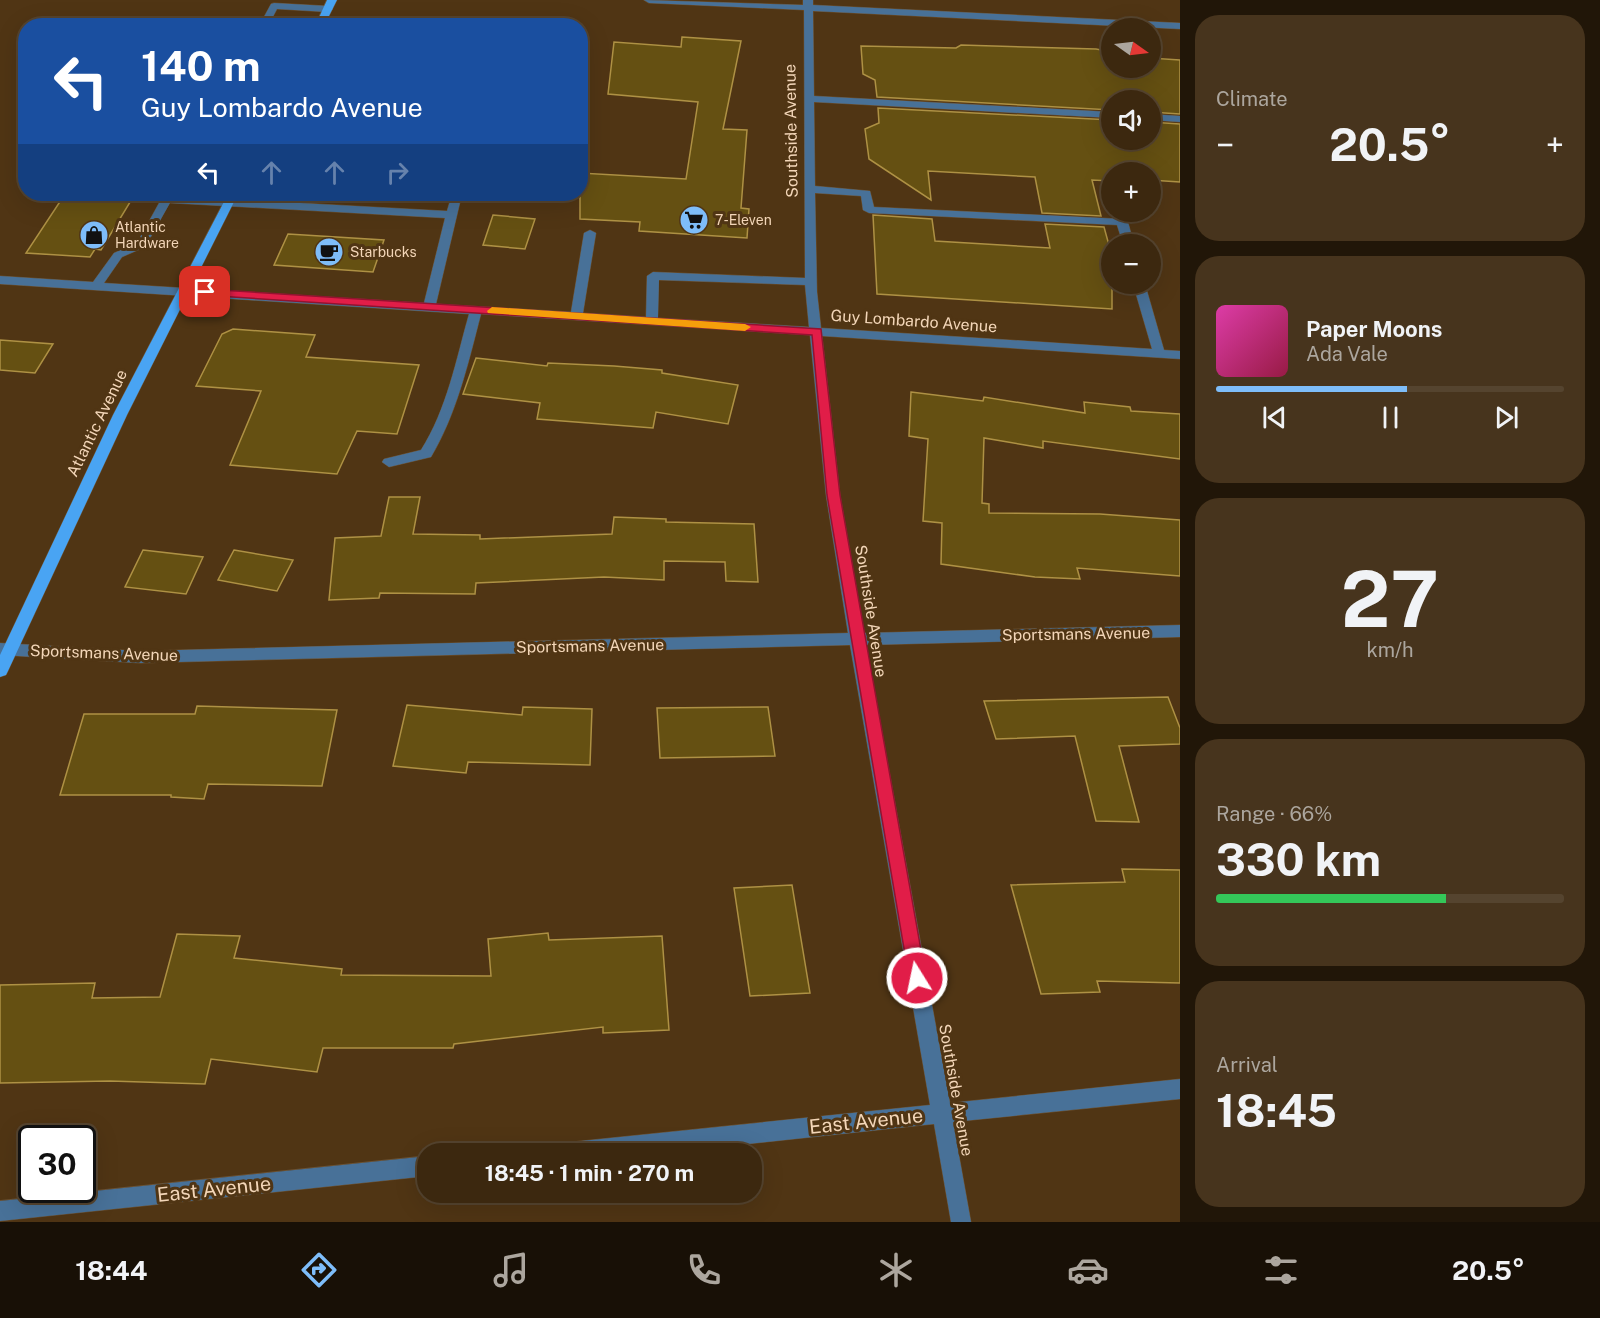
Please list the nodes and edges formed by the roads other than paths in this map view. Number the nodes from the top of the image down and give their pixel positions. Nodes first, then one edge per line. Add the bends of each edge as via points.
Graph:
1 (649, 0) edge
2 (330, 4) edge
3 (808, 4) edge
4 (267, 18) edge
5 (323, 18) edge
6 (1180, 26) edge
7 (809, 99) junction
8 (1101, 114) edge
9 (1161, 118) edge
10 (1180, 119) edge
11 (810, 189) junction
12 (165, 201) edge
13 (229, 201) edge
14 (283, 201) edge
15 (455, 201) edge
16 (451, 214) junction
17 (590, 233) dead end
18 (1125, 234) edge
19 (0, 280) edge
20 (812, 282) junction
21 (96, 286) junction
22 (183, 291) junction
23 (1142, 294) edge
24 (429, 307) junction
25 (476, 310) junction
26 (576, 316) junction
27 (652, 321) junction
28 (817, 332) junction
29 (1159, 353) junction
30 (1180, 354) edge
31 (389, 462) dead end
32 (1180, 631) edge
33 (856, 639) junction
34 (5, 649) edge
35 (0, 672) edge
36 (1180, 1089) edge
37 (941, 1113) junction
38 (656, 1143) edge
39 (417, 1167) edge
40 (0, 1211) edge
41 (961, 1222) edge

1 - 3 street
2 - 4 street via 274,6
2 - 5 main road
3 - 6 street
3 - 7 street, Southside Avenue
7 - 8 street
7 - 11 street, Southside Avenue
9 - 10 street
11 - 18 street via 866,194 869,210 1122,222
11 - 20 street, Southside Avenue
12 - 21 street via 141,245 118,255
13 - 22 main road, Atlantic Avenue
14 - 16 street
15 - 16 street
16 - 24 street
17 - 26 street
19 - 21 street, Guy Lombardo Avenue
20 - 27 street via 653,276
20 - 28 street, Southside Avenue
21 - 22 street, Guy Lombardo Avenue
22 - 24 street, Guy Lombardo Avenue
22 - 34 main road, Atlantic Avenue
23 - 29 street
24 - 25 street, Guy Lombardo Avenue
25 - 26 street, Guy Lombardo Avenue
25 - 31 street via 434,443 426,454
26 - 27 street, Guy Lombardo Avenue
27 - 28 street, Guy Lombardo Avenue
28 - 29 street, Guy Lombardo Avenue
28 - 33 street, Southside Avenue via 833,495
29 - 30 street, Guy Lombardo Avenue
32 - 33 street, Sportsmans Avenue
33 - 34 street, Sportsmans Avenue via 140,657
33 - 37 street, Southside Avenue
34 - 35 main road, Atlantic Avenue
36 - 37 street, East Avenue
37 - 38 street, East Avenue
37 - 41 street, Southside Avenue
39 - 40 street, East Avenue

